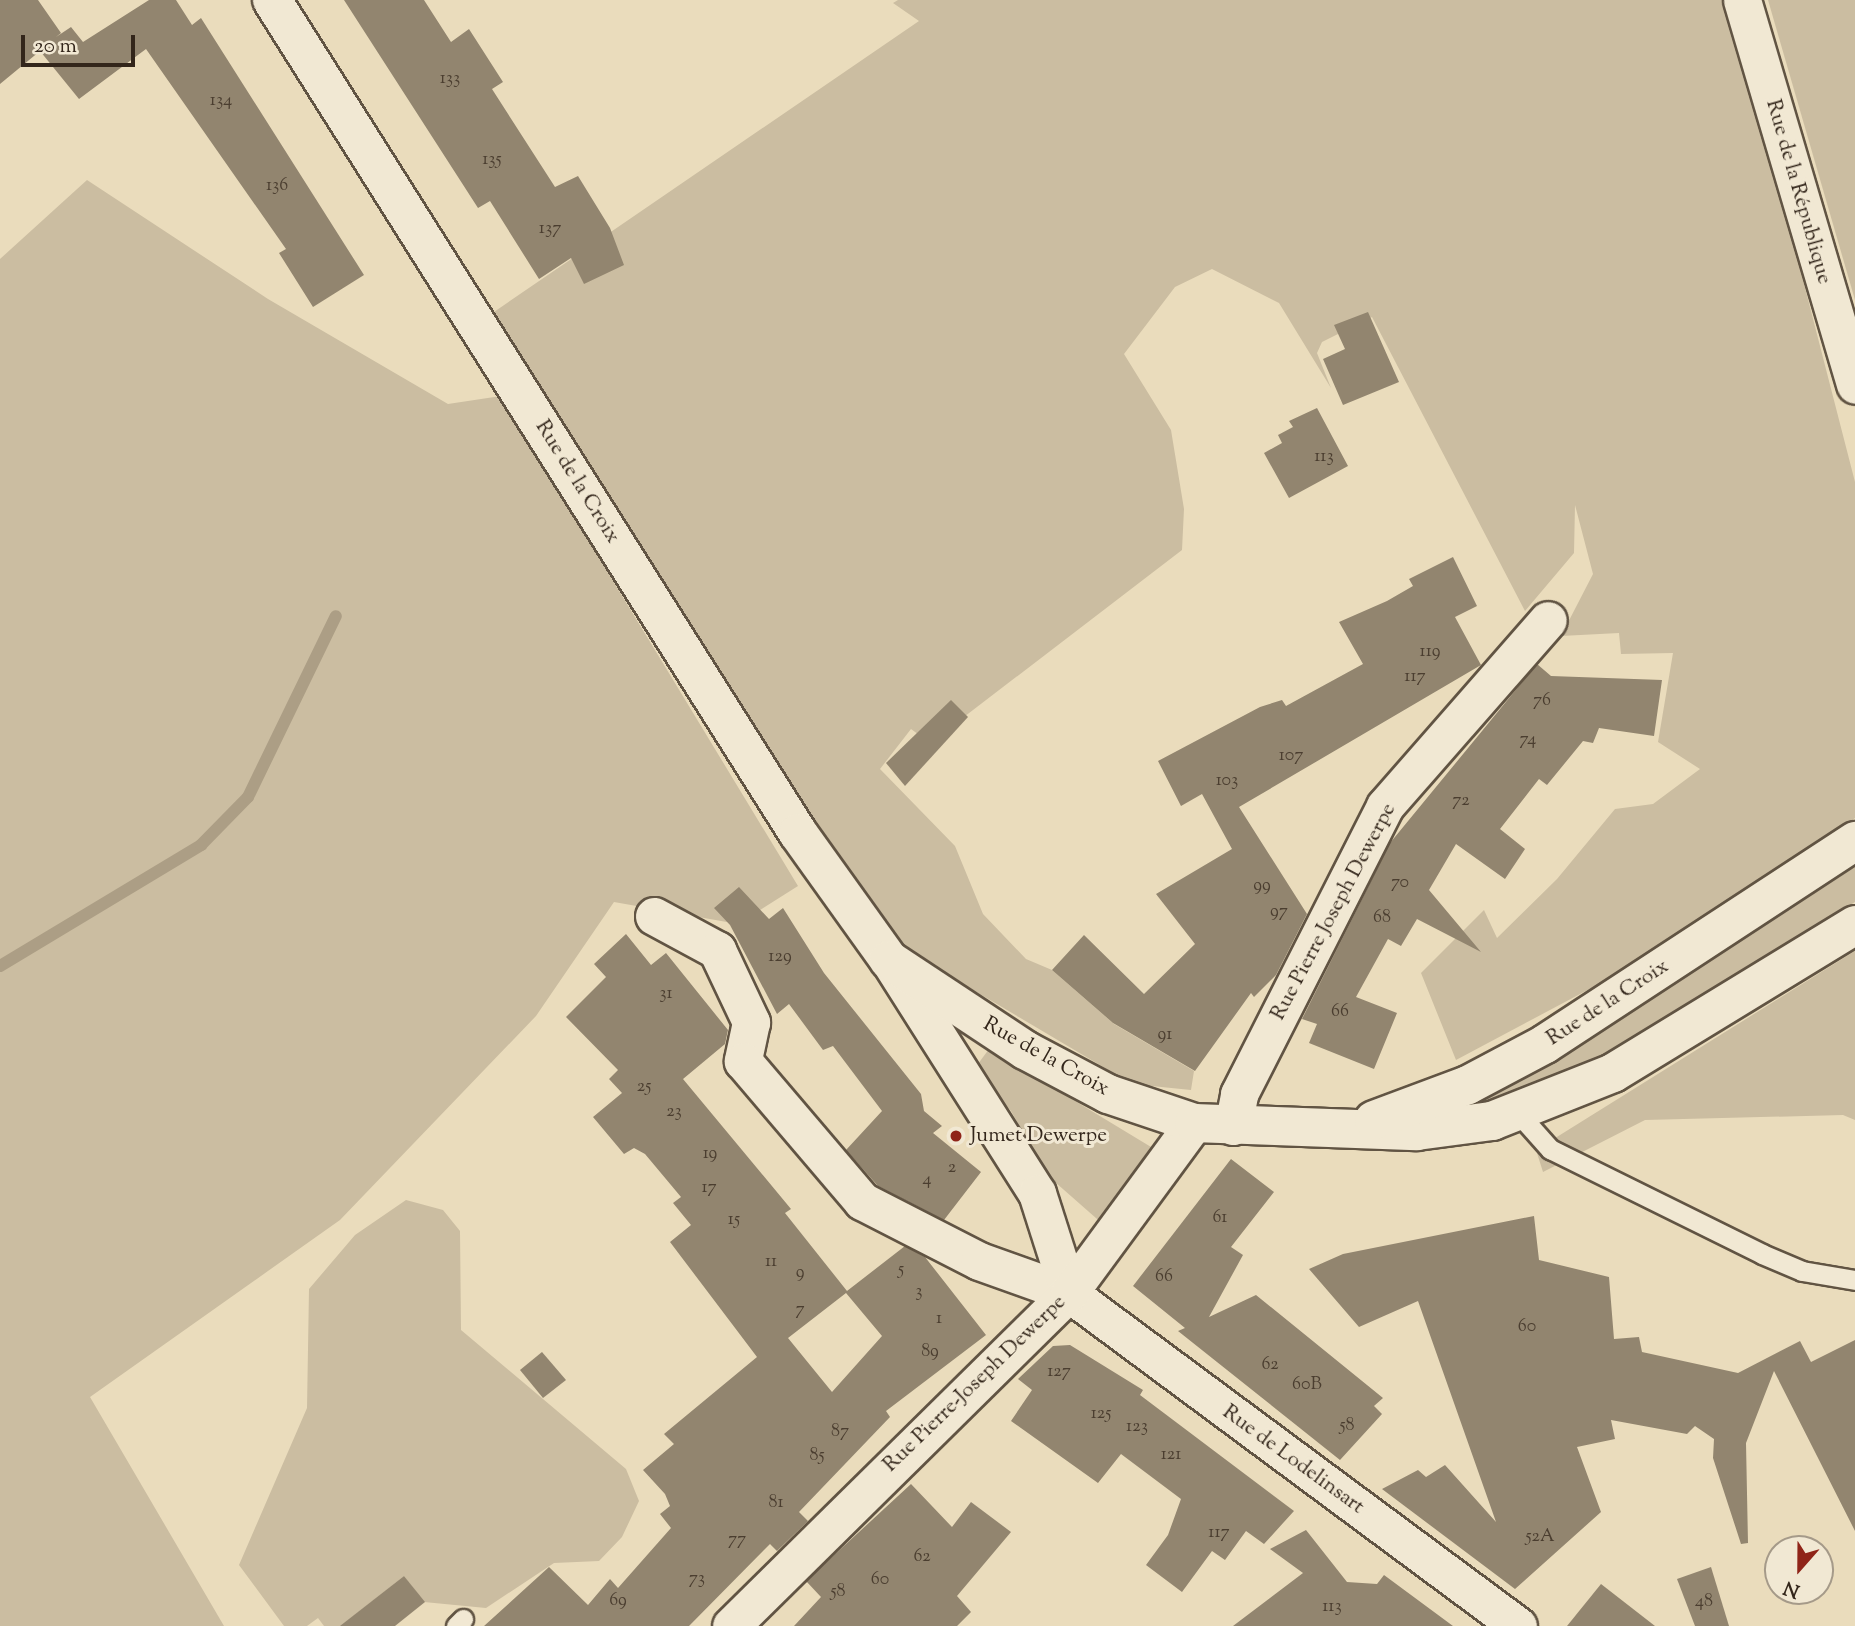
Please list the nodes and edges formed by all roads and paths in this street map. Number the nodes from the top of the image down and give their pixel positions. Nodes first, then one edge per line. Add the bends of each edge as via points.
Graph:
1 (272, 0) edge
2 (1742, 0) edge
3 (1855, 385) edge
4 (1548, 620) dead end
5 (1855, 841) edge
6 (654, 916) dead end
7 (1855, 925) edge
8 (889, 960) junction
9 (1517, 1112) junction
10 (1194, 1123) junction
11 (1233, 1126) junction
12 (1342, 1130) junction
13 (1855, 1280) edge
14 (1069, 1293) junction
15 (731, 1626) edge
16 (1518, 1626) edge

1 - 8 street, Rue de la Croix via 799,833
2 - 3 street, Rue de la République
4 - 11 street, Rue Pierre Joseph Dewerpe via 1385,807 1239,1094
5 - 12 street, Rue de la Croix via 1545,1044 1468,1085
6 - 14 street, Rue de Lodelinsart via 717,950 751,1022 743,1061 862,1201 979,1261
7 - 9 street, Rue de la Croix via 1613,1073
8 - 10 street, Rue de la Croix via 1025,1050 1108,1094
8 - 14 street, Rue de la Croix via 1037,1193
9 - 12 street, Rue de la Croix via 1417,1131
9 - 13 lane via 1550,1149 1802,1271
10 - 11 street, Rue de la Croix
10 - 14 street, Rue Pierre-Joseph Dewerpe
11 - 12 street, Rue de la Croix
14 - 15 street, Rue Pierre-Joseph Dewerpe
14 - 16 street, Rue de Lodelinsart

